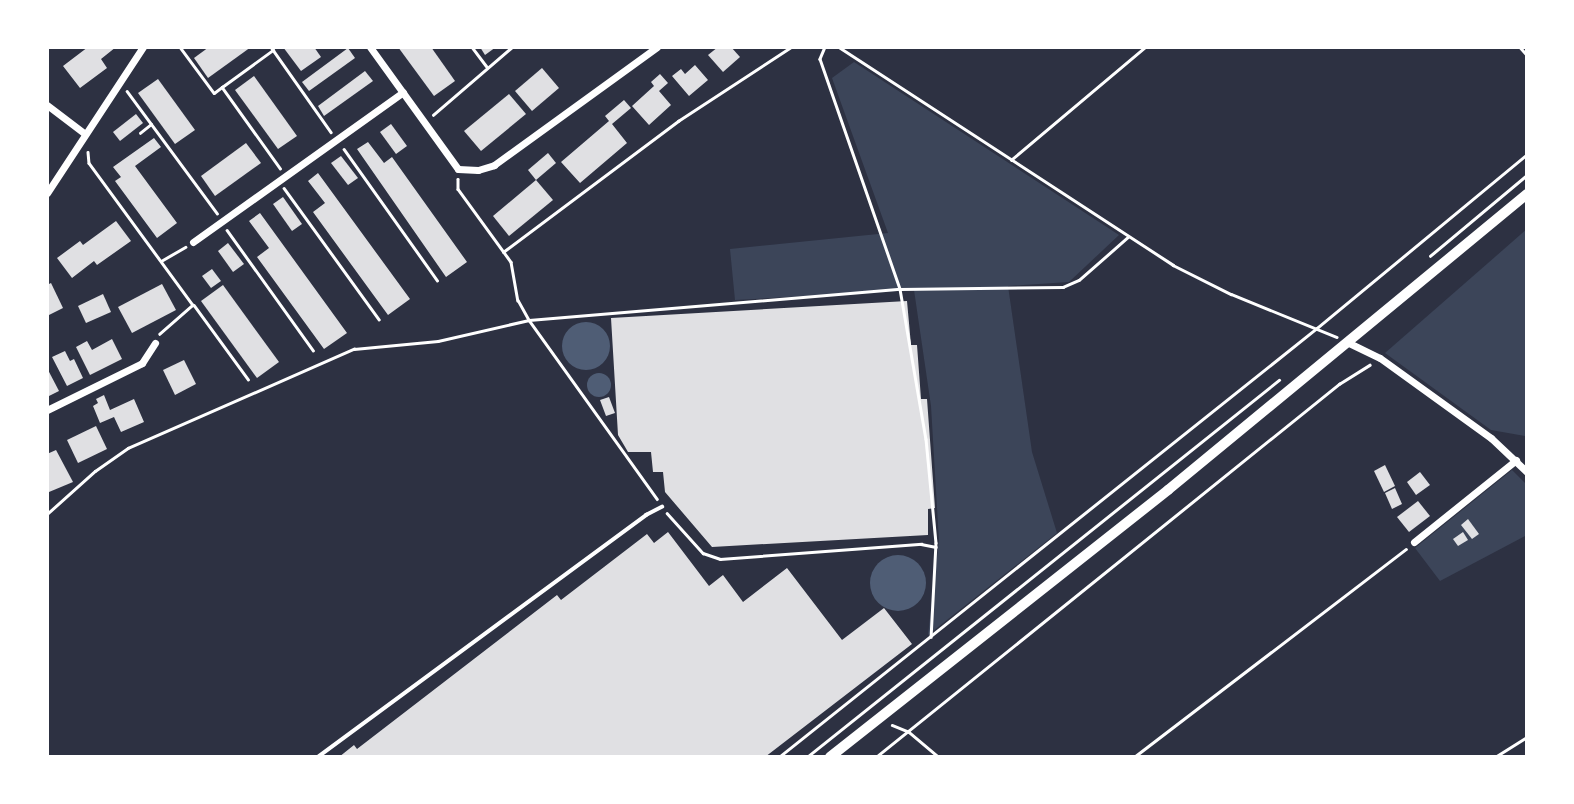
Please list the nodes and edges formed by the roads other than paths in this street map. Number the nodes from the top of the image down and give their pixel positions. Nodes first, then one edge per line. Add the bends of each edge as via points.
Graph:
1 (143, 47) edge
2 (370, 47) edge
3 (657, 47) edge
4 (403, 92) junction
5 (47, 105) edge
6 (85, 134) junction
7 (47, 193) edge
8 (1527, 194) edge
9 (193, 242) road end
10 (1349, 342) junction
11 (155, 343) road end
12 (47, 410) edge
13 (1516, 460) junction
14 (1527, 472) edge
15 (662, 507) road end
16 (1414, 542) road end
17 (318, 757) edge
18 (830, 757) edge

1 - 6 street
2 - 4 street
3 - 4 street via 494,165 478,170 458,169
4 - 9 street
5 - 6 street
6 - 7 street
8 - 10 main road
10 - 13 street via 1380,358
10 - 18 main road
11 - 12 street via 142,363
13 - 14 street
13 - 16 street
15 - 17 lane

